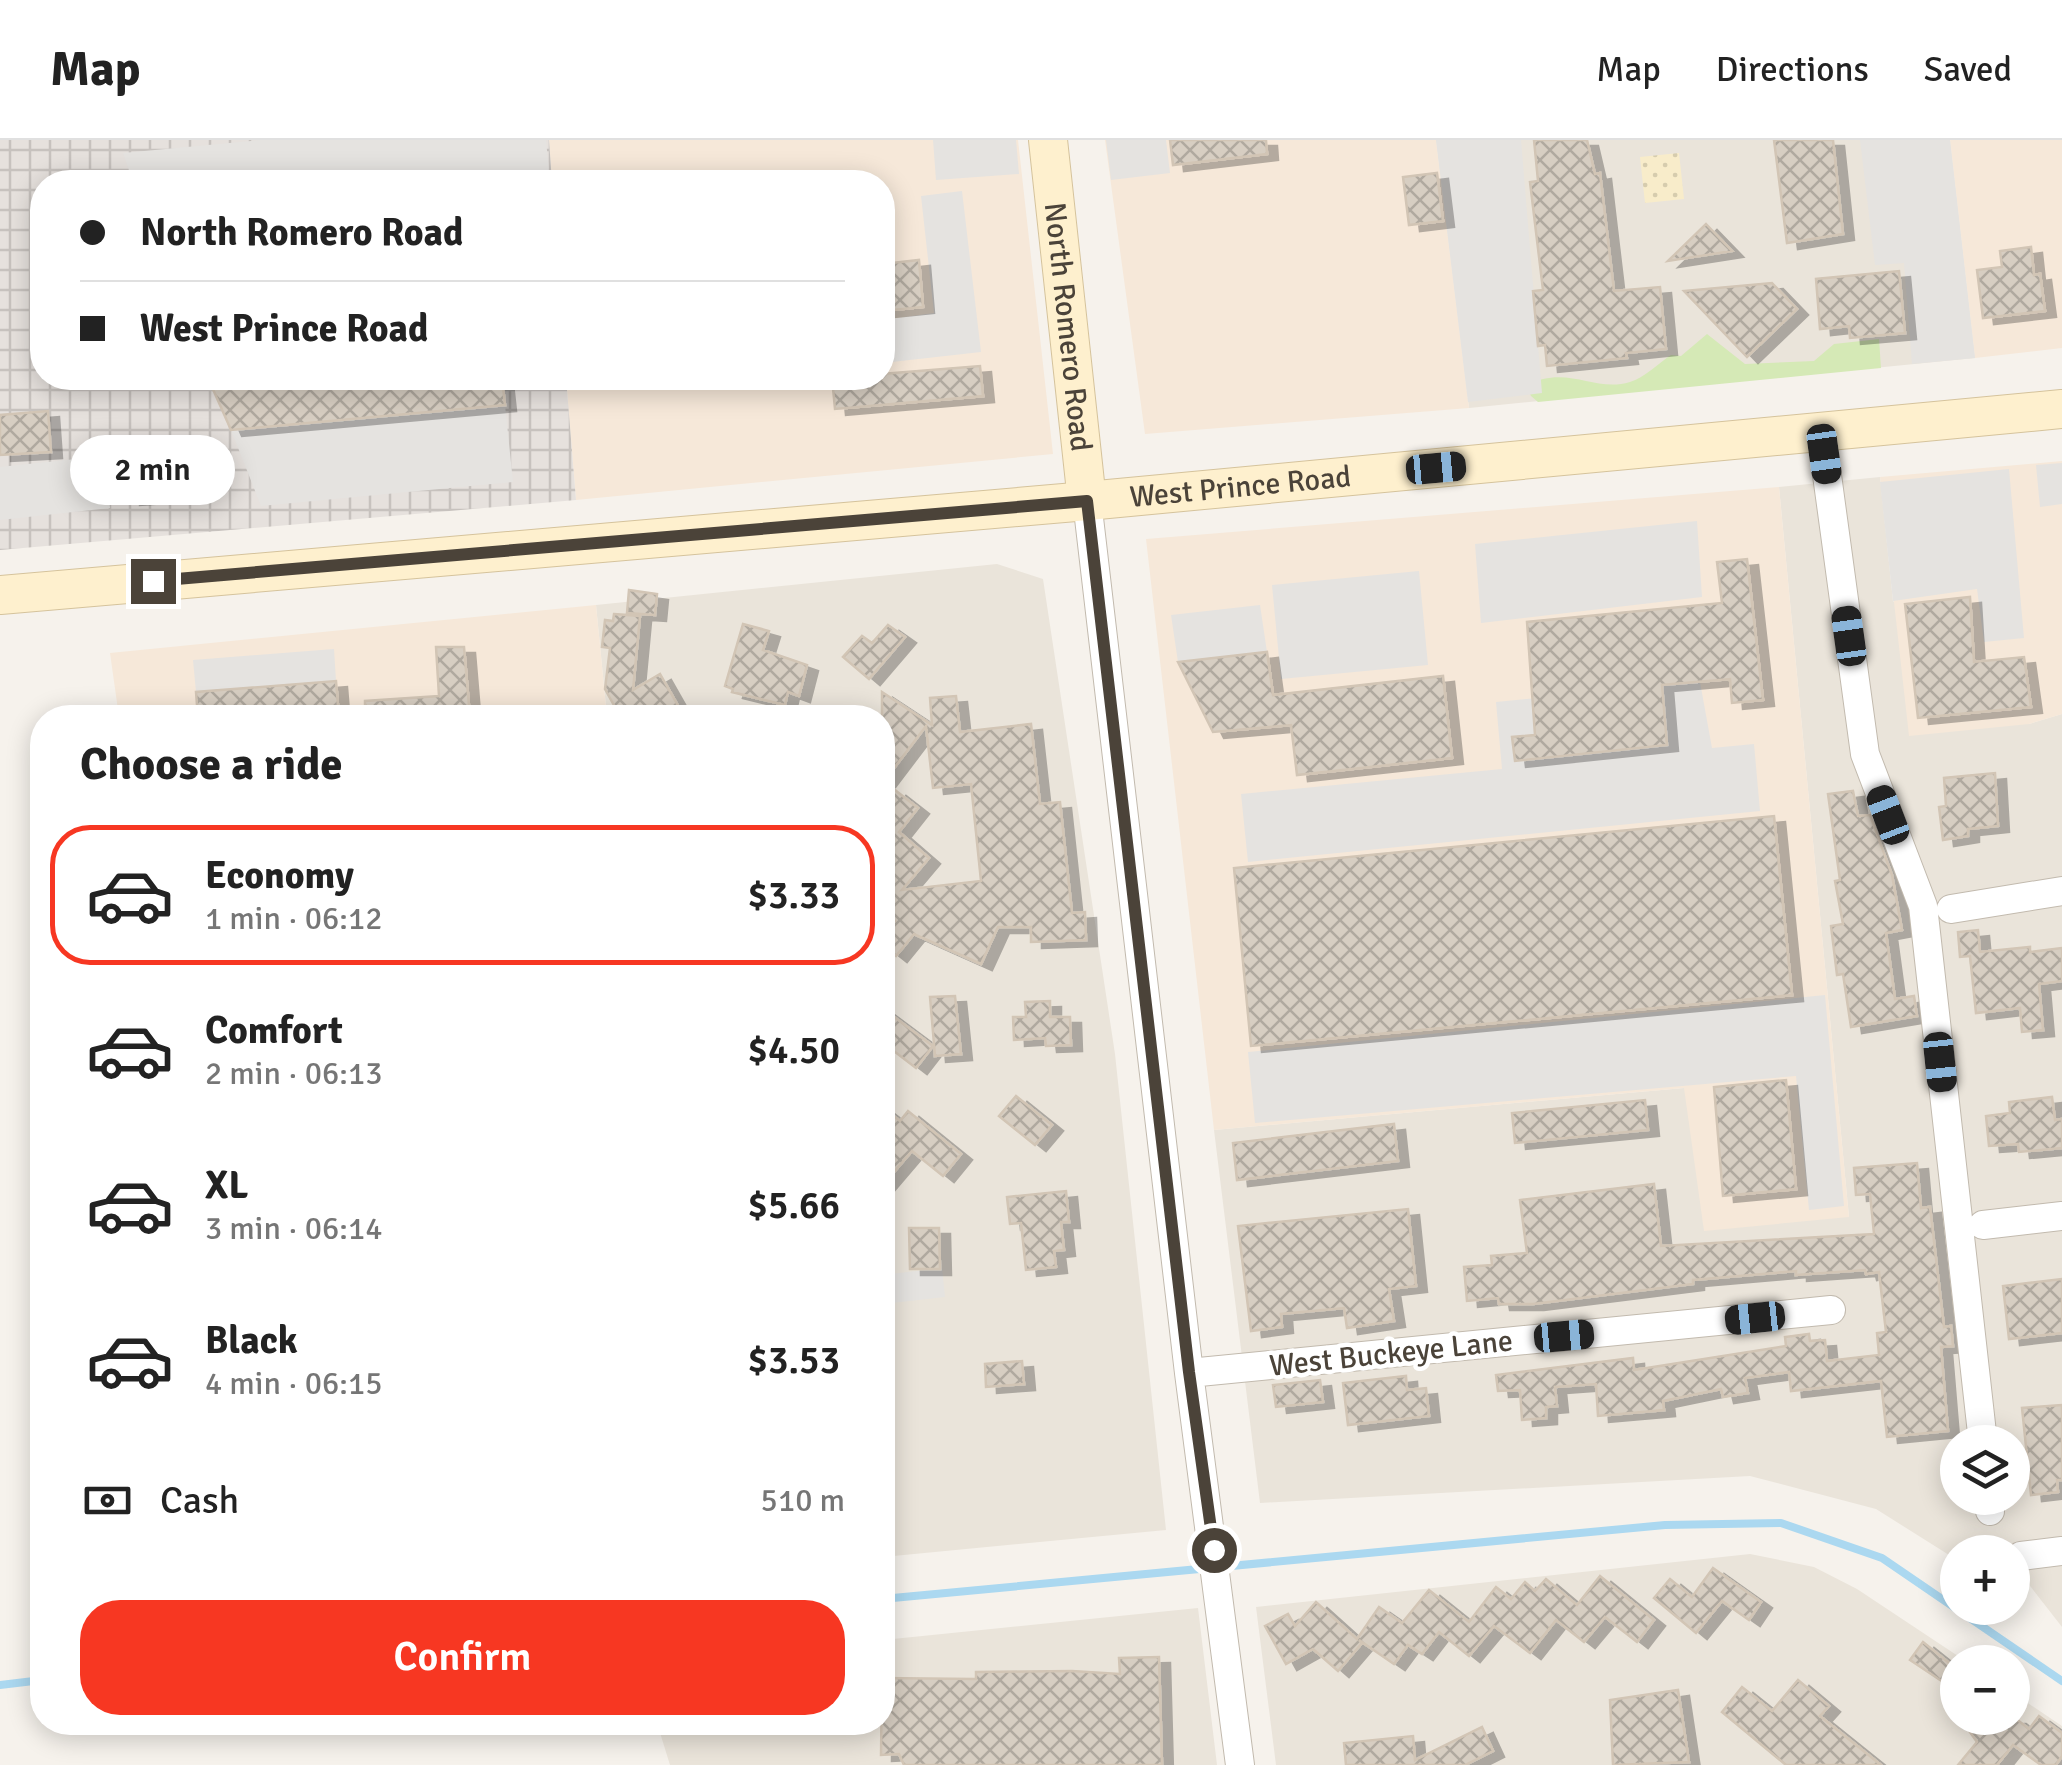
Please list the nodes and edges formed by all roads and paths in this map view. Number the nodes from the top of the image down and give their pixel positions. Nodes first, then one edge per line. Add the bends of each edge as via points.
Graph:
1 (1048, 140) edge
2 (2062, 409) edge
3 (1821, 431) junction
4 (1087, 501) junction
5 (0, 595) edge
6 (2062, 892) edge
7 (1952, 908) dead end
8 (2062, 1216) edge
9 (1983, 1225) dead end
10 (1831, 1310) dead end
11 (1189, 1372) junction
12 (1981, 1425) edge
13 (2062, 1551) edge
14 (2030, 1555) edge
15 (1240, 1765) edge

1 - 4 main road, North Romero Road
2 - 3 main road, West Prince Road
3 - 4 main road, West Prince Road
3 - 12 street via 1865,754 1923,906
4 - 5 main road, West Prince Road
4 - 11 street, North Romero Road
6 - 7 street
8 - 9 street
10 - 11 street, West Buckeye Lane
11 - 15 street, North Romero Road
13 - 14 street

